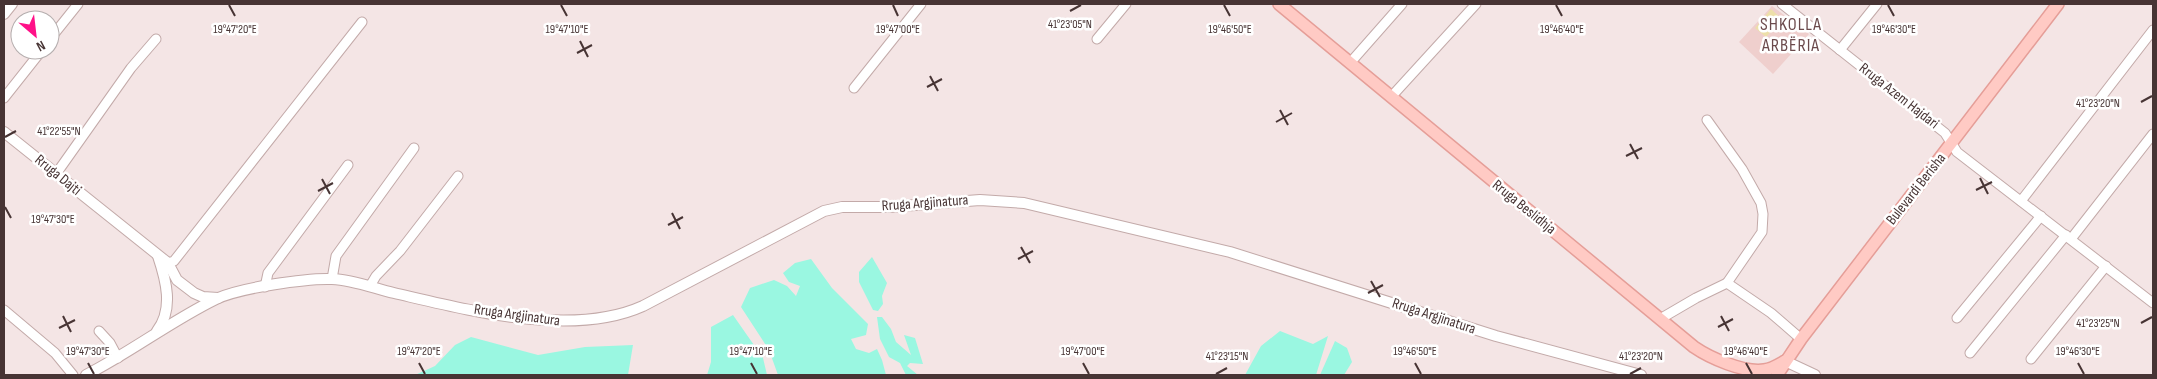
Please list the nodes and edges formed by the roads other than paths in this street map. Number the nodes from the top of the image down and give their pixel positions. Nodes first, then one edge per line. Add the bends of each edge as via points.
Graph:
1 (12, 4) edge
2 (78, 4) edge
3 (921, 4) edge
4 (1126, 4) edge
5 (1278, 4) edge
6 (1402, 4) edge
7 (1476, 4) edge
8 (1782, 4) edge
9 (1877, 4) edge
10 (2058, 4) edge
11 (4, 14) edge
12 (362, 22) dead end
13 (60, 26) edge
14 (2153, 30) edge
15 (156, 39) dead end
16 (1097, 39) dead end
17 (1840, 50) junction
18 (34, 60) edge
19 (1350, 63) junction
20 (854, 88) dead end
21 (1391, 97) junction
22 (4, 98) edge
23 (1707, 120) dead end
24 (4, 132) edge
25 (2153, 134) edge
26 (1952, 143) junction
27 (414, 148) dead end
28 (348, 164) dead end
29 (56, 174) junction
30 (458, 176) dead end
31 (2021, 201) junction
32 (2041, 216) junction
33 (2068, 237) junction
34 (158, 256) junction
35 (168, 263) junction
36 (2106, 266) junction
37 (332, 279) junction
38 (1727, 283) junction
39 (370, 286) junction
40 (265, 287) junction
41 (190, 290) junction
42 (218, 298) junction
43 (167, 302) junction
44 (2153, 304) edge
45 (4, 310) edge
46 (189, 315) junction
47 (1957, 318) dead end
48 (1660, 319) junction
49 (99, 331) dead end
50 (155, 333) junction
51 (1801, 339) junction
52 (1970, 353) dead end
53 (118, 358) junction
54 (2031, 359) dead end
55 (1785, 361) junction
56 (1738, 366) junction
57 (1763, 374) edge
58 (73, 375) edge
59 (86, 375) edge
60 (1641, 375) edge
61 (1750, 375) edge
62 (1777, 375) edge
63 (1815, 375) edge

1 - 11 street
2 - 13 street
3 - 20 street
4 - 16 street
5 - 19 main road, Rruga Beslidhja
6 - 19 street
7 - 21 street
8 - 17 street, Rruga Azem Hajdari
9 - 17 street
10 - 26 main road, Bulevardi Berisha
12 - 35 street via 174,261
14 - 31 street
15 - 29 street via 131,68
17 - 26 street, Rruga Azem Hajdari via 1946,133
18 - 22 street
19 - 21 main road, Rruga Beslidhja
21 - 48 main road, Rruga Beslidhja
23 - 38 street via 1756,193 1763,214 1762,232
24 - 29 street, Rruga Dajti
25 - 33 street
26 - 31 street, Rruga Azem Hajdari via 1957,152
26 - 51 main road, Bulevardi Berisha
27 - 37 street via 336,256
28 - 40 street via 268,273
29 - 34 street, Rruga Dajti
30 - 39 street
31 - 32 street, Rruga Azem Hajdari
32 - 33 street, Rruga Azem Hajdari
32 - 47 street
33 - 36 street, Rruga Azem Hajdari
33 - 52 street
34 - 35 street, Rruga Dajti
34 - 43 street
35 - 41 street via 177,280
36 - 44 street, Rruga Azem Hajdari
36 - 54 street
37 - 39 street, Rruga Argjinatura
37 - 40 street, Rruga Argjinatura
38 - 48 street
38 - 51 street
39 - 60 street, Rruga Argjinatura via 458,306 548,321 608,318 643,306 824,211 842,207 994,200 1065,212 1230,252 1496,336
40 - 42 street, Rruga Argjinatura
41 - 42 street via 203,297
41 - 43 street via 181,286 172,289
41 - 46 street via 196,297 196,307
42 - 46 street
43 - 46 street via 174,314
43 - 50 street via 162,324
45 - 58 street via 55,353
46 - 50 street
48 - 56 main road, Rruga Beslidhja via 1703,353
49 - 53 street
50 - 53 street
51 - 55 main road, Bulevardi Berisha
53 - 59 street
55 - 57 main road, Rruga Beslidhja
55 - 62 main road, Bulevardi Berisha
55 - 63 street
56 - 57 main road, Rruga Beslidhja
56 - 61 main road

